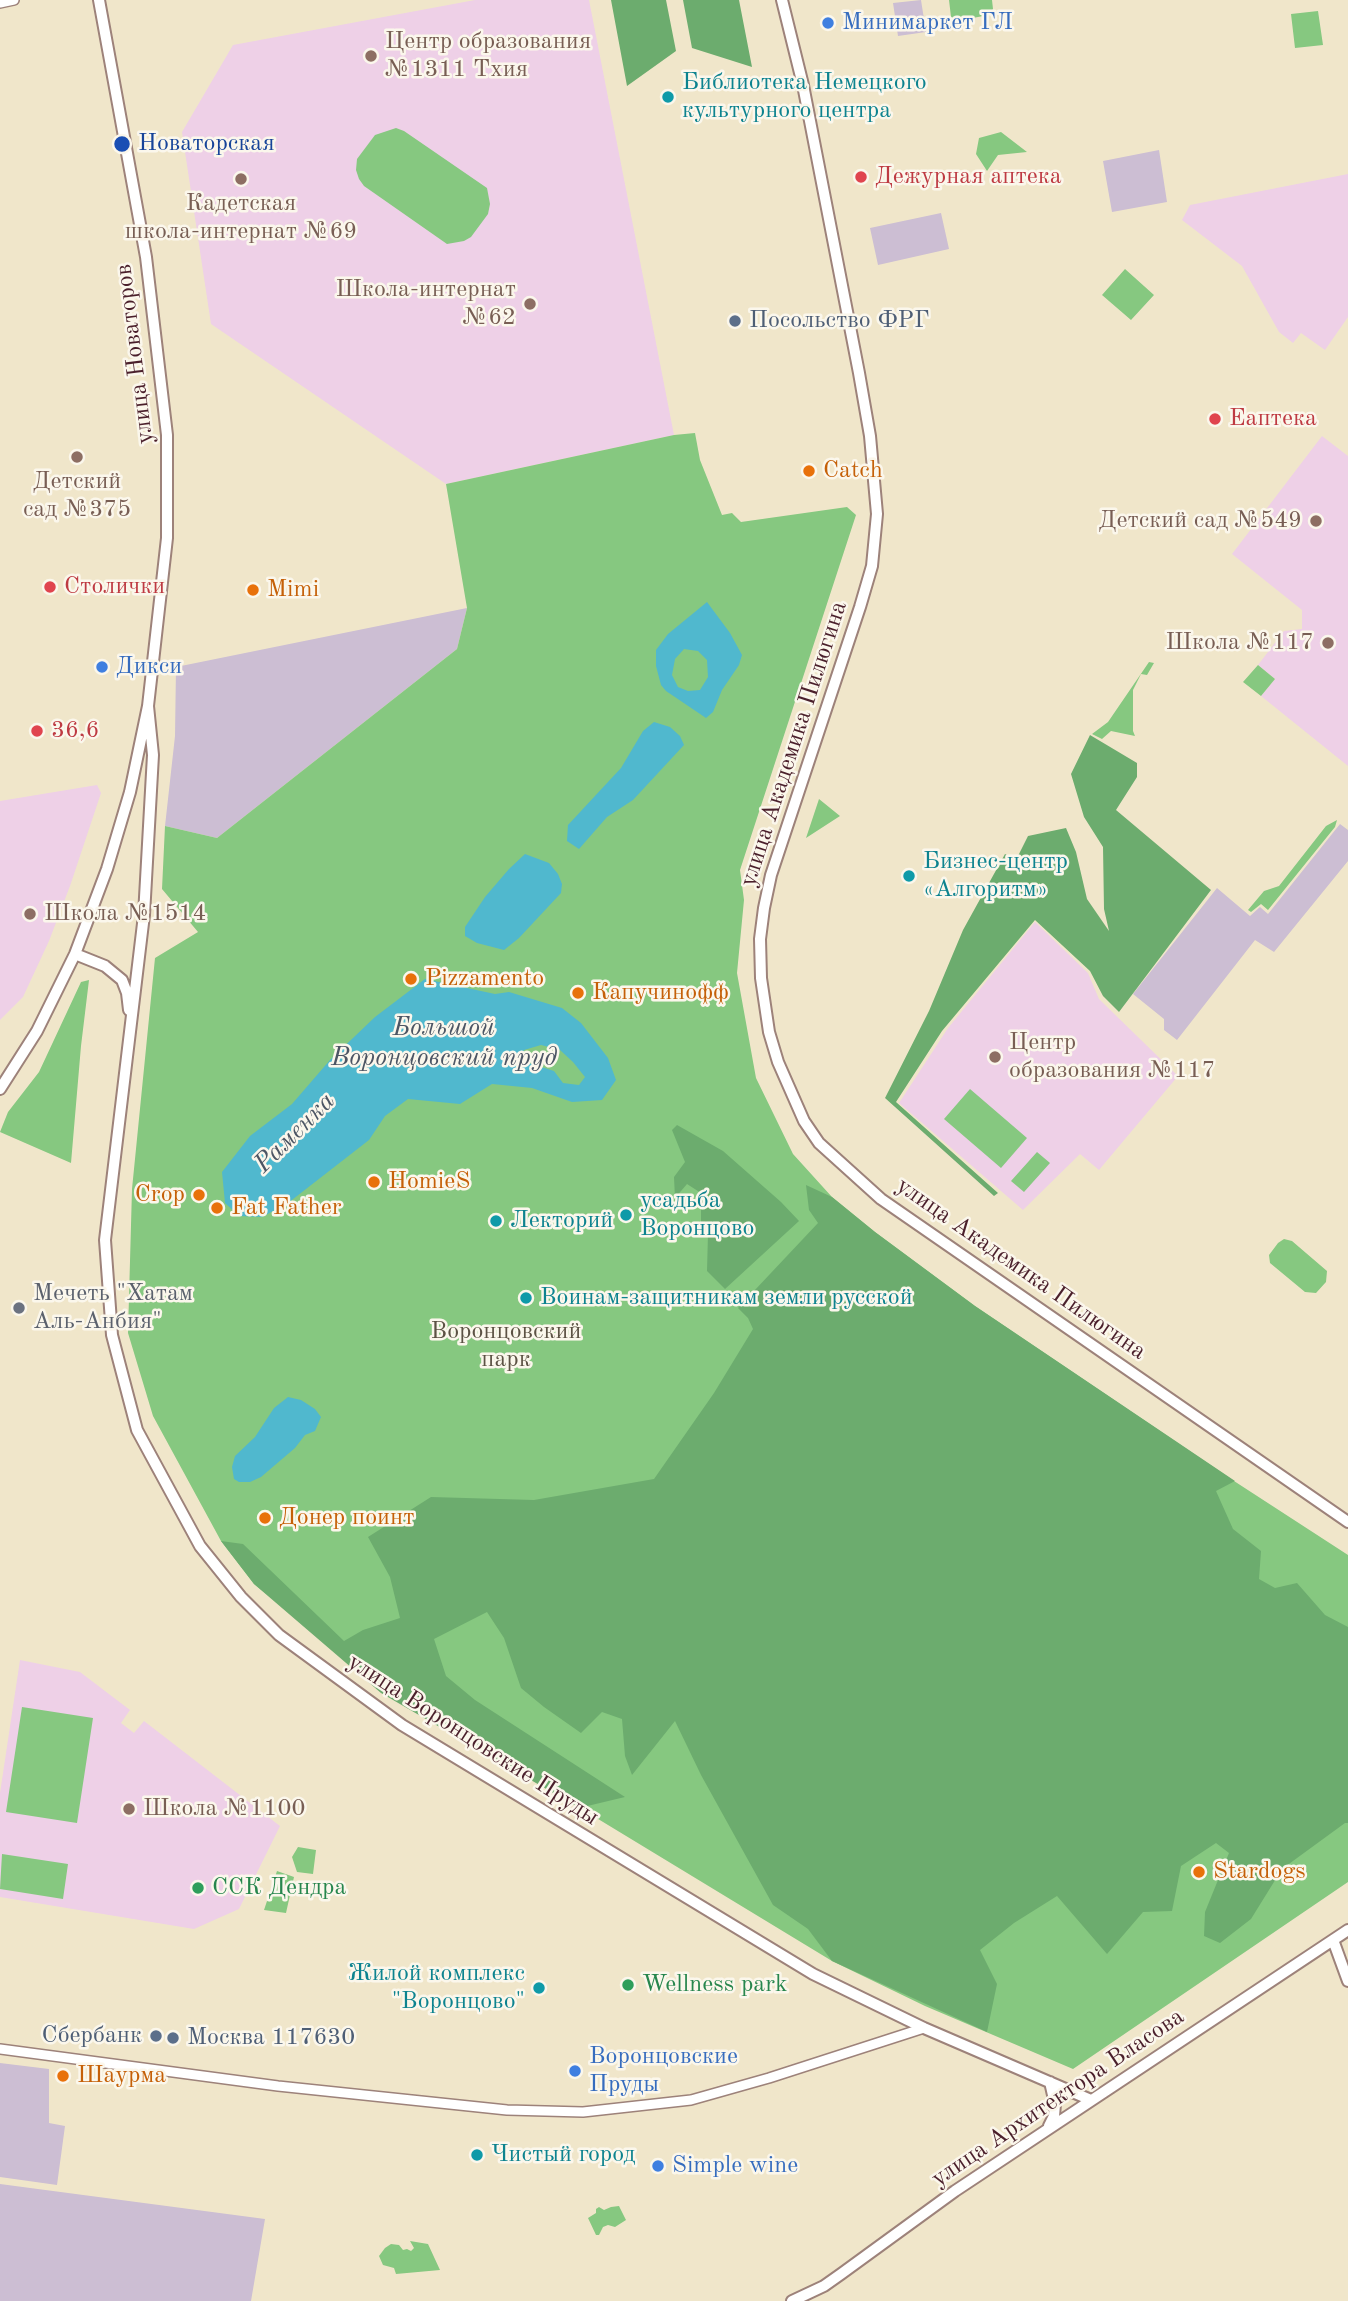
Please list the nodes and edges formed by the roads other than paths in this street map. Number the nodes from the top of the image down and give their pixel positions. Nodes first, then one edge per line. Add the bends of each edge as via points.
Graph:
1 (15, 0) edge
2 (99, 0) edge
3 (782, 0) edge
4 (0, 3) edge
5 (148, 706) junction
6 (153, 755) joint
7 (75, 954) junction
8 (130, 1024) junction
9 (0, 1090) edge
10 (1348, 1522) edge
11 (1348, 1930) edge
12 (1333, 1940) junction
13 (1348, 1981) edge
14 (924, 2028) junction
15 (0, 2049) edge
16 (1050, 2082) junction
17 (1091, 2100) junction
18 (1048, 2129) junction
19 (807, 2298) edge
20 (792, 2301) edge

1 - 4 street
2 - 5 street, улица Новаторов via 146,257 167,435 167,538
3 - 10 street, улица Академика Пилюгина via 860,380 877,514 872,566 764,908 761,978 778,1062 819,1143 881,1199
5 - 6 street, улица Новаторов
5 - 7 street, улица Новаторов via 130,792
6 - 8 street, улица Воронцовские Пруды via 143,924
7 - 8 street, улица Воронцовские Пруды via 106,966 122,980
7 - 9 street, улица Новаторов via 37,1031
8 - 14 street, улица Воронцовские Пруды via 105,1240 112,1335 137,1430 200,1546 279,1635 402,1725 813,1974
11 - 12 street, улица Архитектора Власова
12 - 13 street
12 - 17 street, улица Архитектора Власова
14 - 15 street via 691,2099 583,2112 507,2110 267,2085
14 - 16 street, улица Воронцовские Пруды
16 - 17 street, улица Воронцовские Пруды
16 - 18 street via 1055,2104
17 - 18 street, улица Архитектора Власова
18 - 19 street, улица Архитектора Власова
19 - 20 street, улица Архитектора Власова

